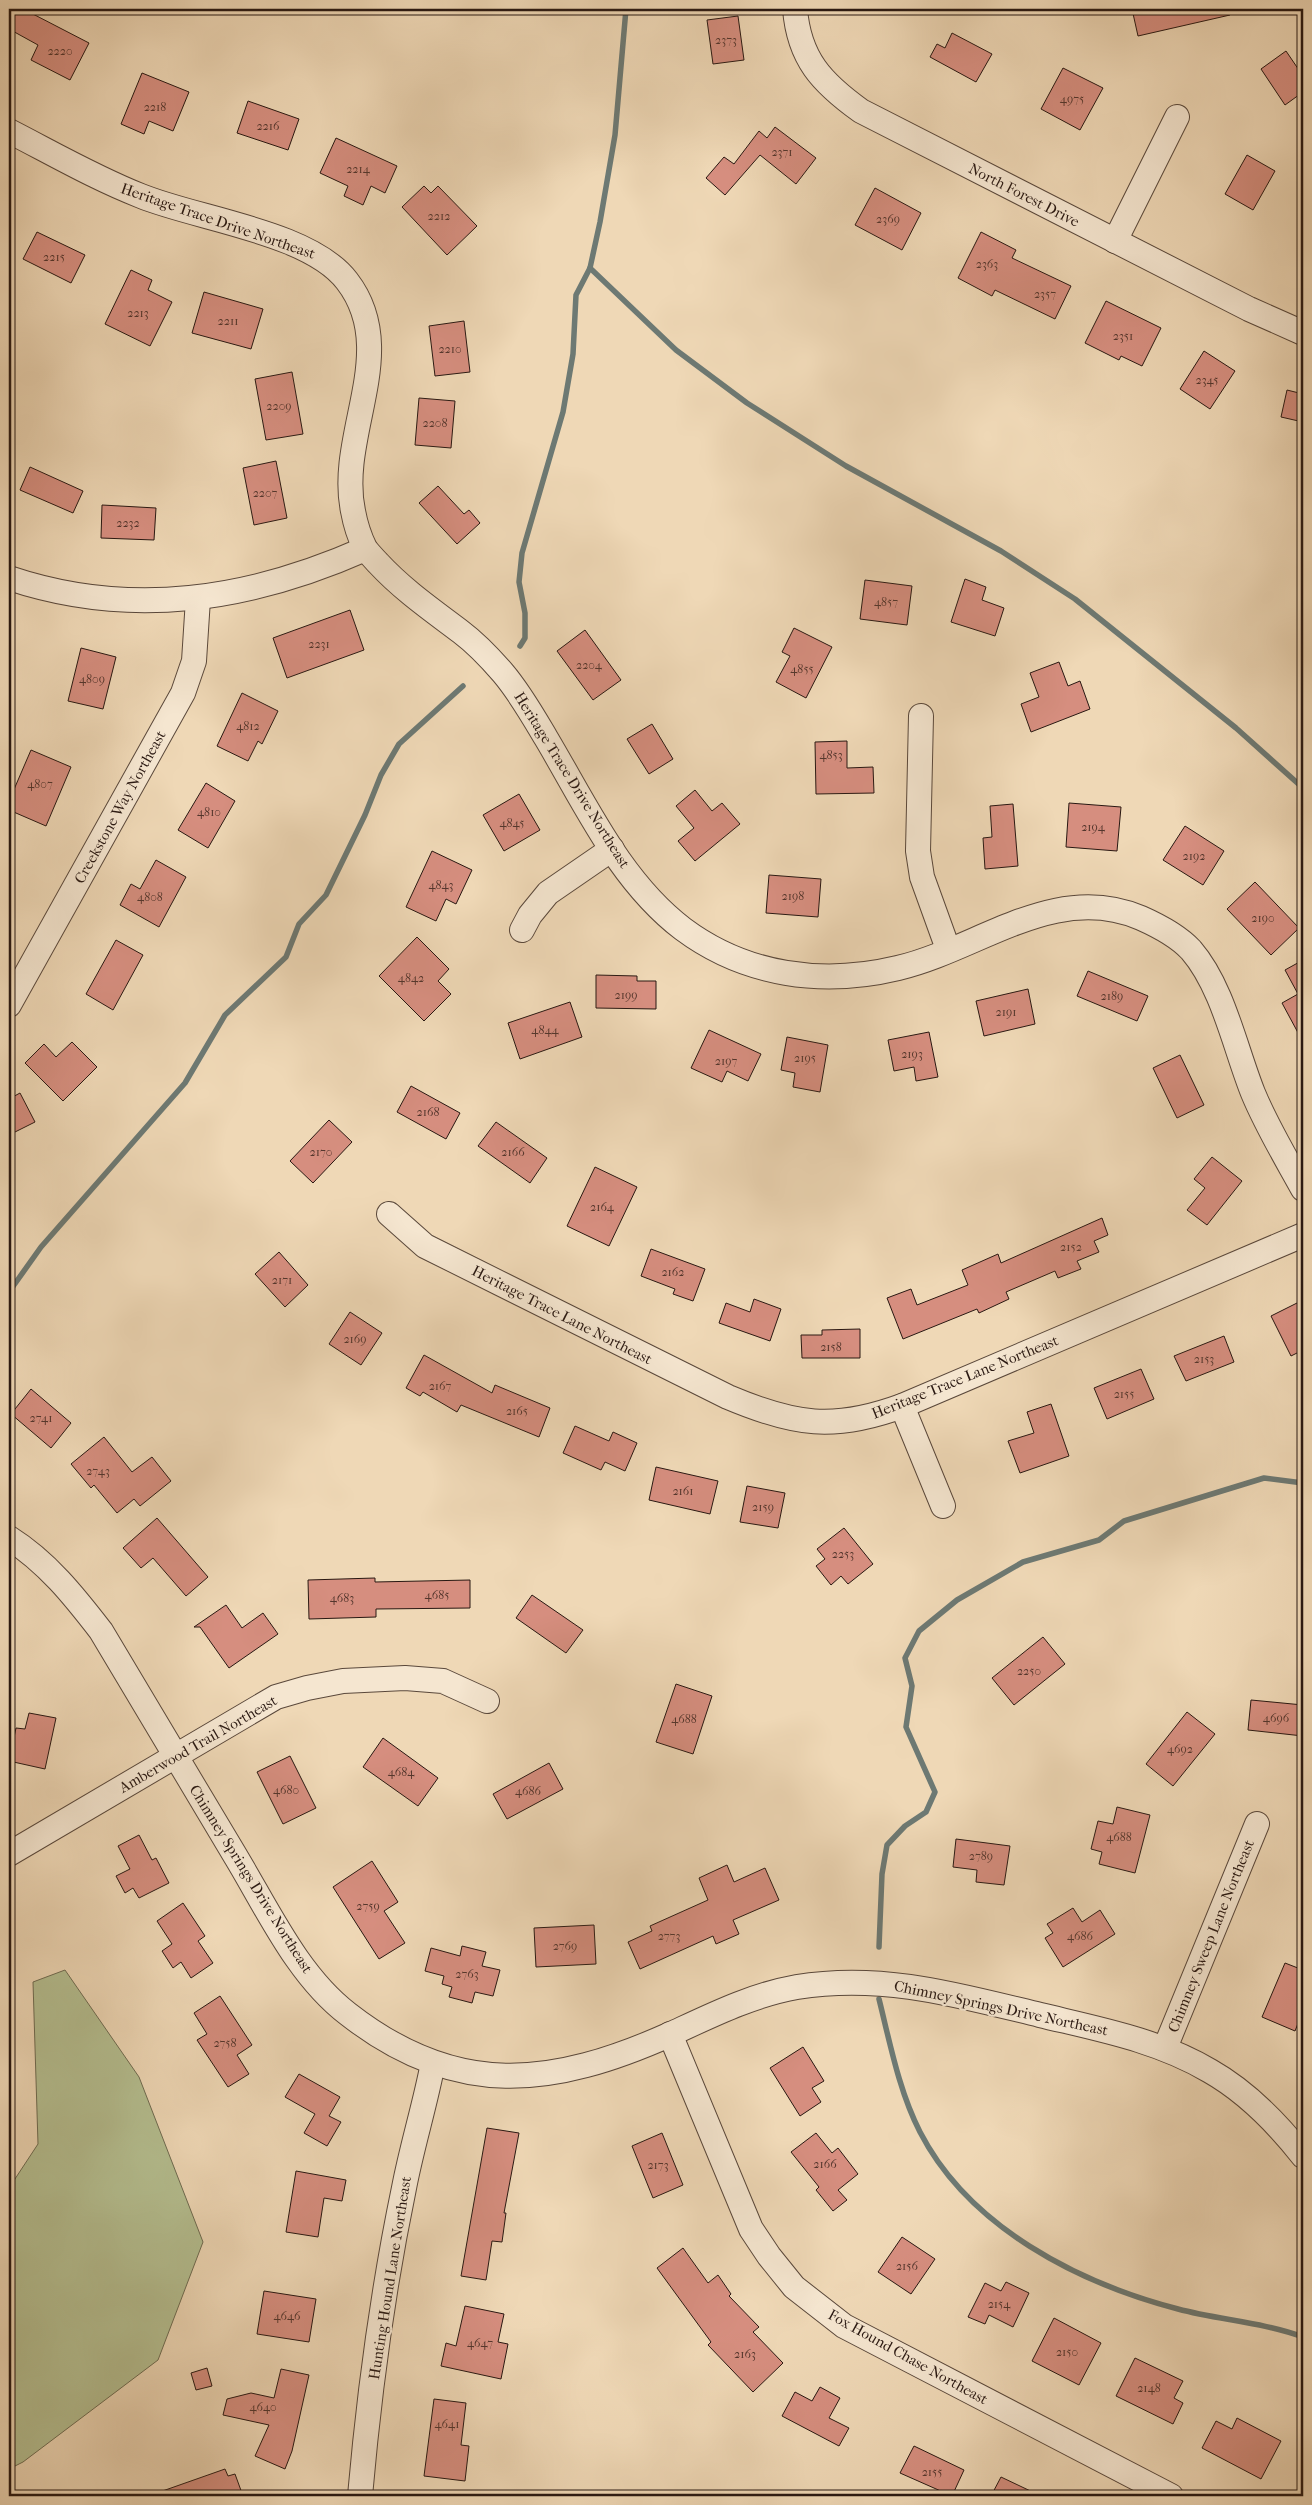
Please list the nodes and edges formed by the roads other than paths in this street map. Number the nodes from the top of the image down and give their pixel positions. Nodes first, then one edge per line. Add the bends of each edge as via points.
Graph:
1 (795, 9) edge
2 (1177, 117) dead end
3 (9, 131) edge
4 (1115, 241) junction
5 (1303, 332) edge
6 (366, 549) junction
7 (9, 578) edge
8 (198, 599) junction
9 (921, 716) dead end
10 (612, 849) junction
11 (522, 930) dead end
12 (948, 949) junction
13 (9, 1005) edge
14 (1303, 1190) edge
15 (389, 1214) dead end
16 (1303, 1235) edge
17 (902, 1406) junction
18 (943, 1506) dead end
19 (9, 1538) edge
20 (487, 1701) dead end
21 (175, 1756) junction
22 (1257, 1824) dead end
23 (9, 1854) edge
24 (670, 2034) junction
25 (1165, 2048) junction
26 (433, 2062) junction
27 (1303, 2156) edge
28 (360, 2496) edge
29 (1171, 2496) edge

1 - 4 street, North Forest Drive via 800,40 809,61 822,79 861,111
2 - 4 street
3 - 6 street, Heritage Trace Drive Northeast via 145,198 294,245 324,259 346,280 359,302 367,327 370,353 352,459 351,485 353,510
4 - 5 street, North Forest Drive via 1249,309
6 - 8 street via 274,584
6 - 10 street, Heritage Trace Drive Northeast via 395,582 478,646 507,677
7 - 8 street via 39,587 108,599
8 - 13 street, Creekstone Way Northeast via 194,661 183,693
9 - 12 street via 918,850 922,876
10 - 11 street via 548,893
10 - 12 street, Heritage Trace Drive Northeast via 642,890 683,929 720,951 760,968 805,977 862,975 904,966
12 - 14 street, Heritage Trace Drive Northeast via 1036,916 1083,907 1126,913 1175,937 1188,947 1214,986 1254,1096
15 - 17 street, Heritage Trace Lane Northeast via 425,1246 760,1411 811,1422 839,1422 870,1417
16 - 17 street, Heritage Trace Lane Northeast
17 - 18 street
19 - 21 street, Chimney Springs Drive Northeast via 49,1569 73,1594 101,1631
20 - 21 street, Amberwood Trail Northeast via 443,1681 405,1678 343,1681 276,1697
21 - 23 street, Amberwood Trail Northeast
21 - 26 street, Chimney Springs Drive Northeast via 279,1930 319,1986 335,2004 365,2026 398,2048
22 - 25 street, Chimney Sweep Lane Northeast
24 - 25 street, Chimney Springs Drive Northeast via 767,1994 854,1981 893,1984 971,1998
24 - 26 street, Chimney Springs Drive Northeast via 624,2054 547,2075 486,2076
24 - 29 street, Fox Hound Chase Northeast via 752,2229 794,2287 844,2326
25 - 27 street, Chimney Springs Drive Northeast via 1209,2070 1250,2098
26 - 28 street, Hunting Hound Lane Northeast via 394,2240

